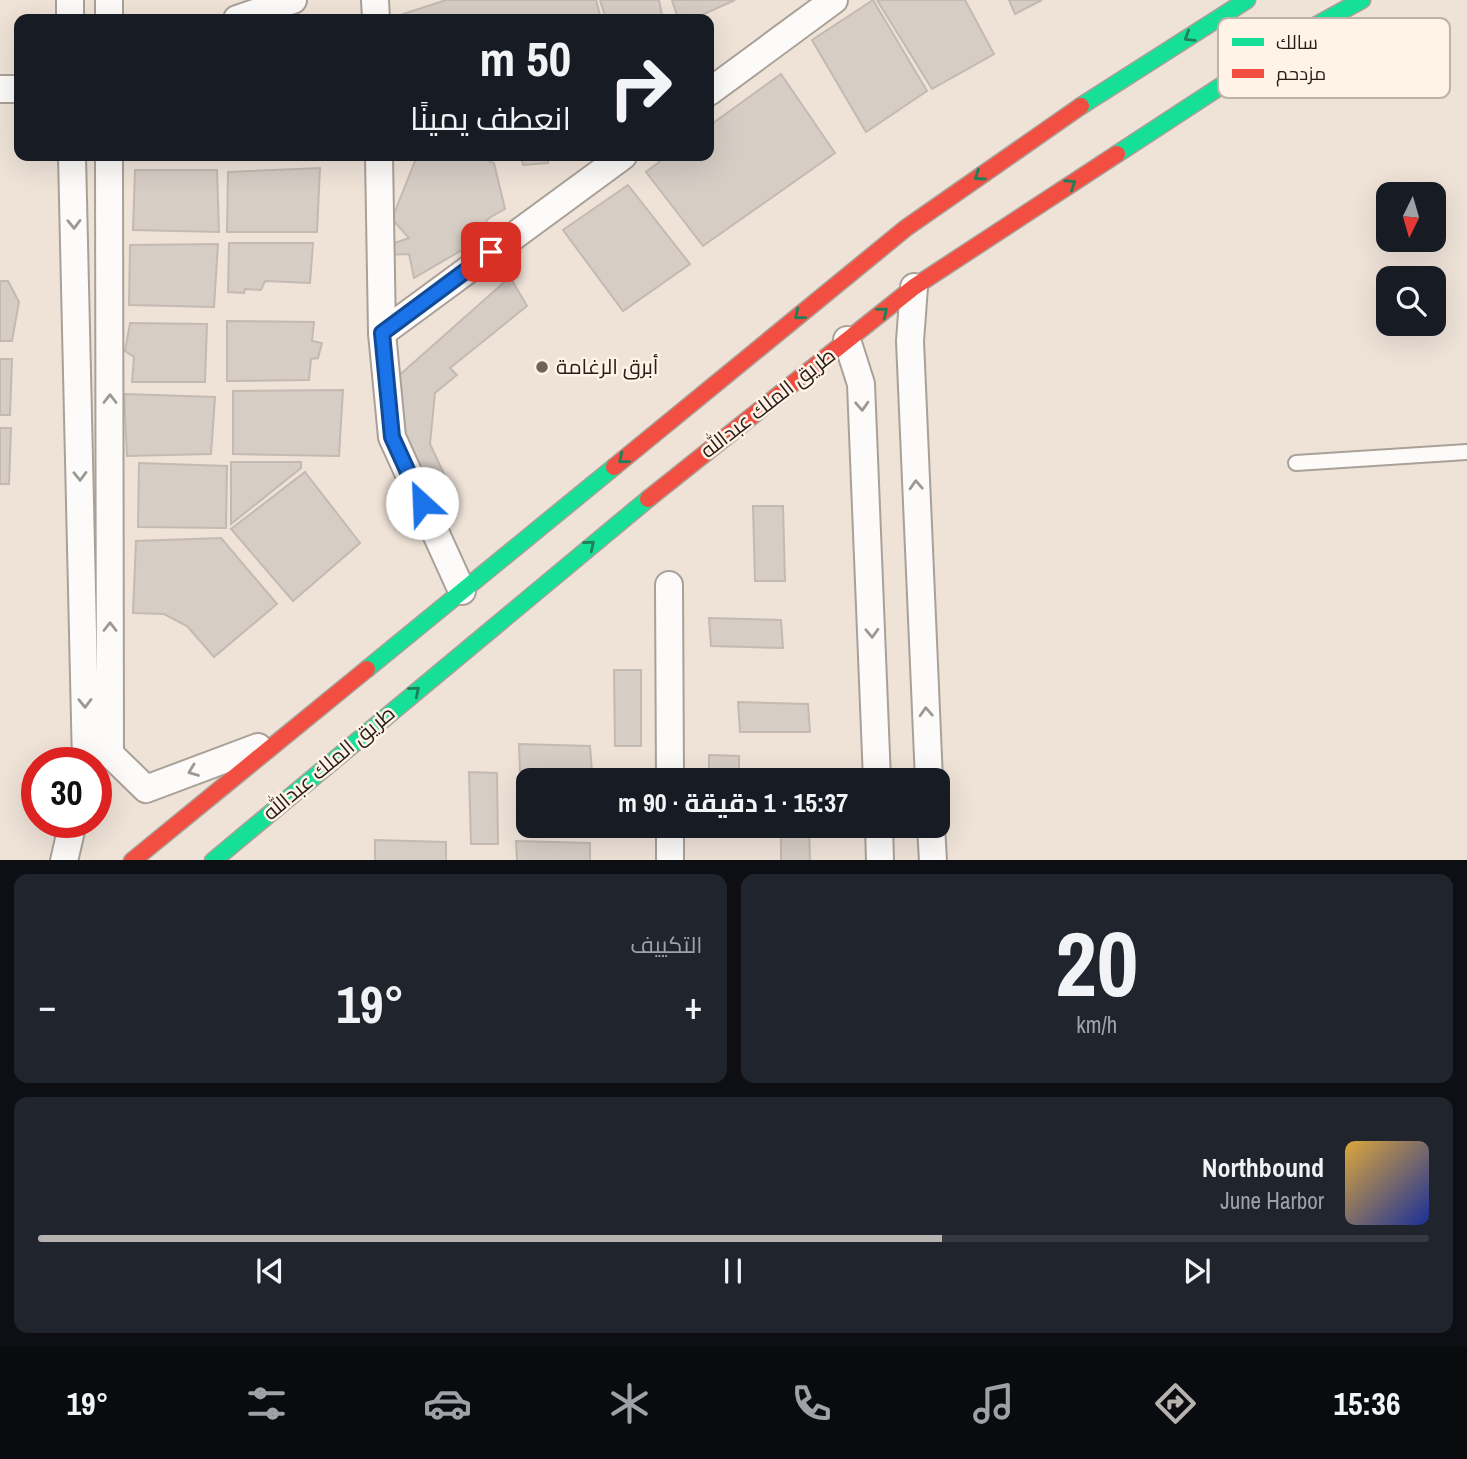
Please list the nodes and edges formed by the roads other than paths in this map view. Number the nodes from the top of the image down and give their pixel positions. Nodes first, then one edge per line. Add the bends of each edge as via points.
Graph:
1 (293, 0) edge
2 (834, 0) edge
3 (1247, 0) edge
4 (1362, 0) edge
5 (252, 14) edge
6 (1218, 18) edge
7 (1219, 18) edge
8 (1329, 18) edge
9 (714, 88) edge
10 (1218, 88) edge
11 (72, 161) edge
12 (109, 161) edge
13 (379, 161) edge
14 (615, 161) edge
15 (914, 287) junction
16 (382, 333) junction
17 (847, 340) junction
18 (1467, 452) edge
19 (1296, 463) dead end
20 (669, 585) dead end
21 (462, 591) junction
22 (280, 739) junction
23 (86, 747) edge
24 (670, 768) edge
25 (877, 768) edge
26 (928, 768) edge
27 (69, 838) edge
28 (670, 838) edge
29 (879, 838) edge
30 (932, 838) edge
31 (64, 860) edge
32 (132, 860) edge
33 (213, 860) edge
34 (670, 860) edge
35 (880, 860) edge
36 (933, 860) edge

1 - 5 street
2 - 9 street
3 -> 7 highway
8 -> 4 highway, طريق الملك عبدالله
6 -> 21 highway via 1077,108 906,228
15 -> 10 highway, طريق الملك عبدالله
11 -> 23 street
22 -> 12 street via 146,789 110,754
13 - 16 street
14 - 16 street
17 -> 15 highway, طريق الملك عبدالله
26 -> 15 street via 910,341
16 - 21 street via 392,437
17 -> 25 street via 861,384
33 -> 17 highway, طريق الملك عبدالله via 597,539
18 - 19 lane
20 - 24 street
21 - 22 highway
22 - 32 highway
27 - 31 street
28 - 34 street
29 - 35 street
30 - 36 street

